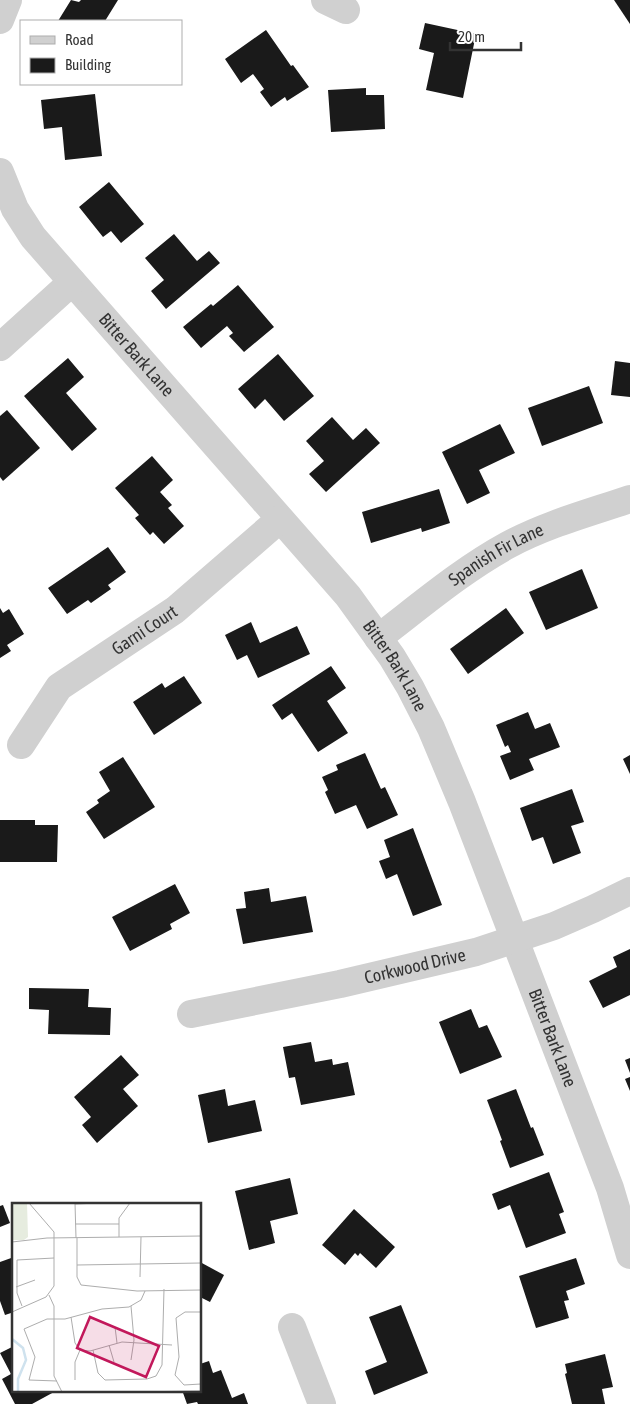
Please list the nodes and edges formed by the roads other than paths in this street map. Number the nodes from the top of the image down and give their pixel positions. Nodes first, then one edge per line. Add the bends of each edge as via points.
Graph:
1 (8, 0) edge
2 (0, 20) edge
3 (0, 172) edge
4 (72, 282) junction
5 (0, 347) edge
6 (630, 499) edge
7 (280, 520) junction
8 (378, 638) junction
9 (21, 746) dead end
10 (630, 891) edge
11 (514, 940) junction
12 (191, 1014) dead end
13 (630, 1255) edge
14 (292, 1327) dead end
15 (322, 1404) edge

1 - 2 street
3 - 4 street, Bitter Bark Lane via 15,209 32,237
4 - 5 street
4 - 7 street, Bitter Bark Lane
6 - 8 street, Spanish Fir Lane via 548,527 510,544 473,566
7 - 8 street, Bitter Bark Lane via 348,596
7 - 9 street, Garni Court via 175,610 59,687
8 - 11 street, Bitter Bark Lane via 410,687 431,728
10 - 11 street, Corkwood Drive
11 - 12 street, Corkwood Drive via 340,984
11 - 13 street, Bitter Bark Lane via 610,1188
14 - 15 street

